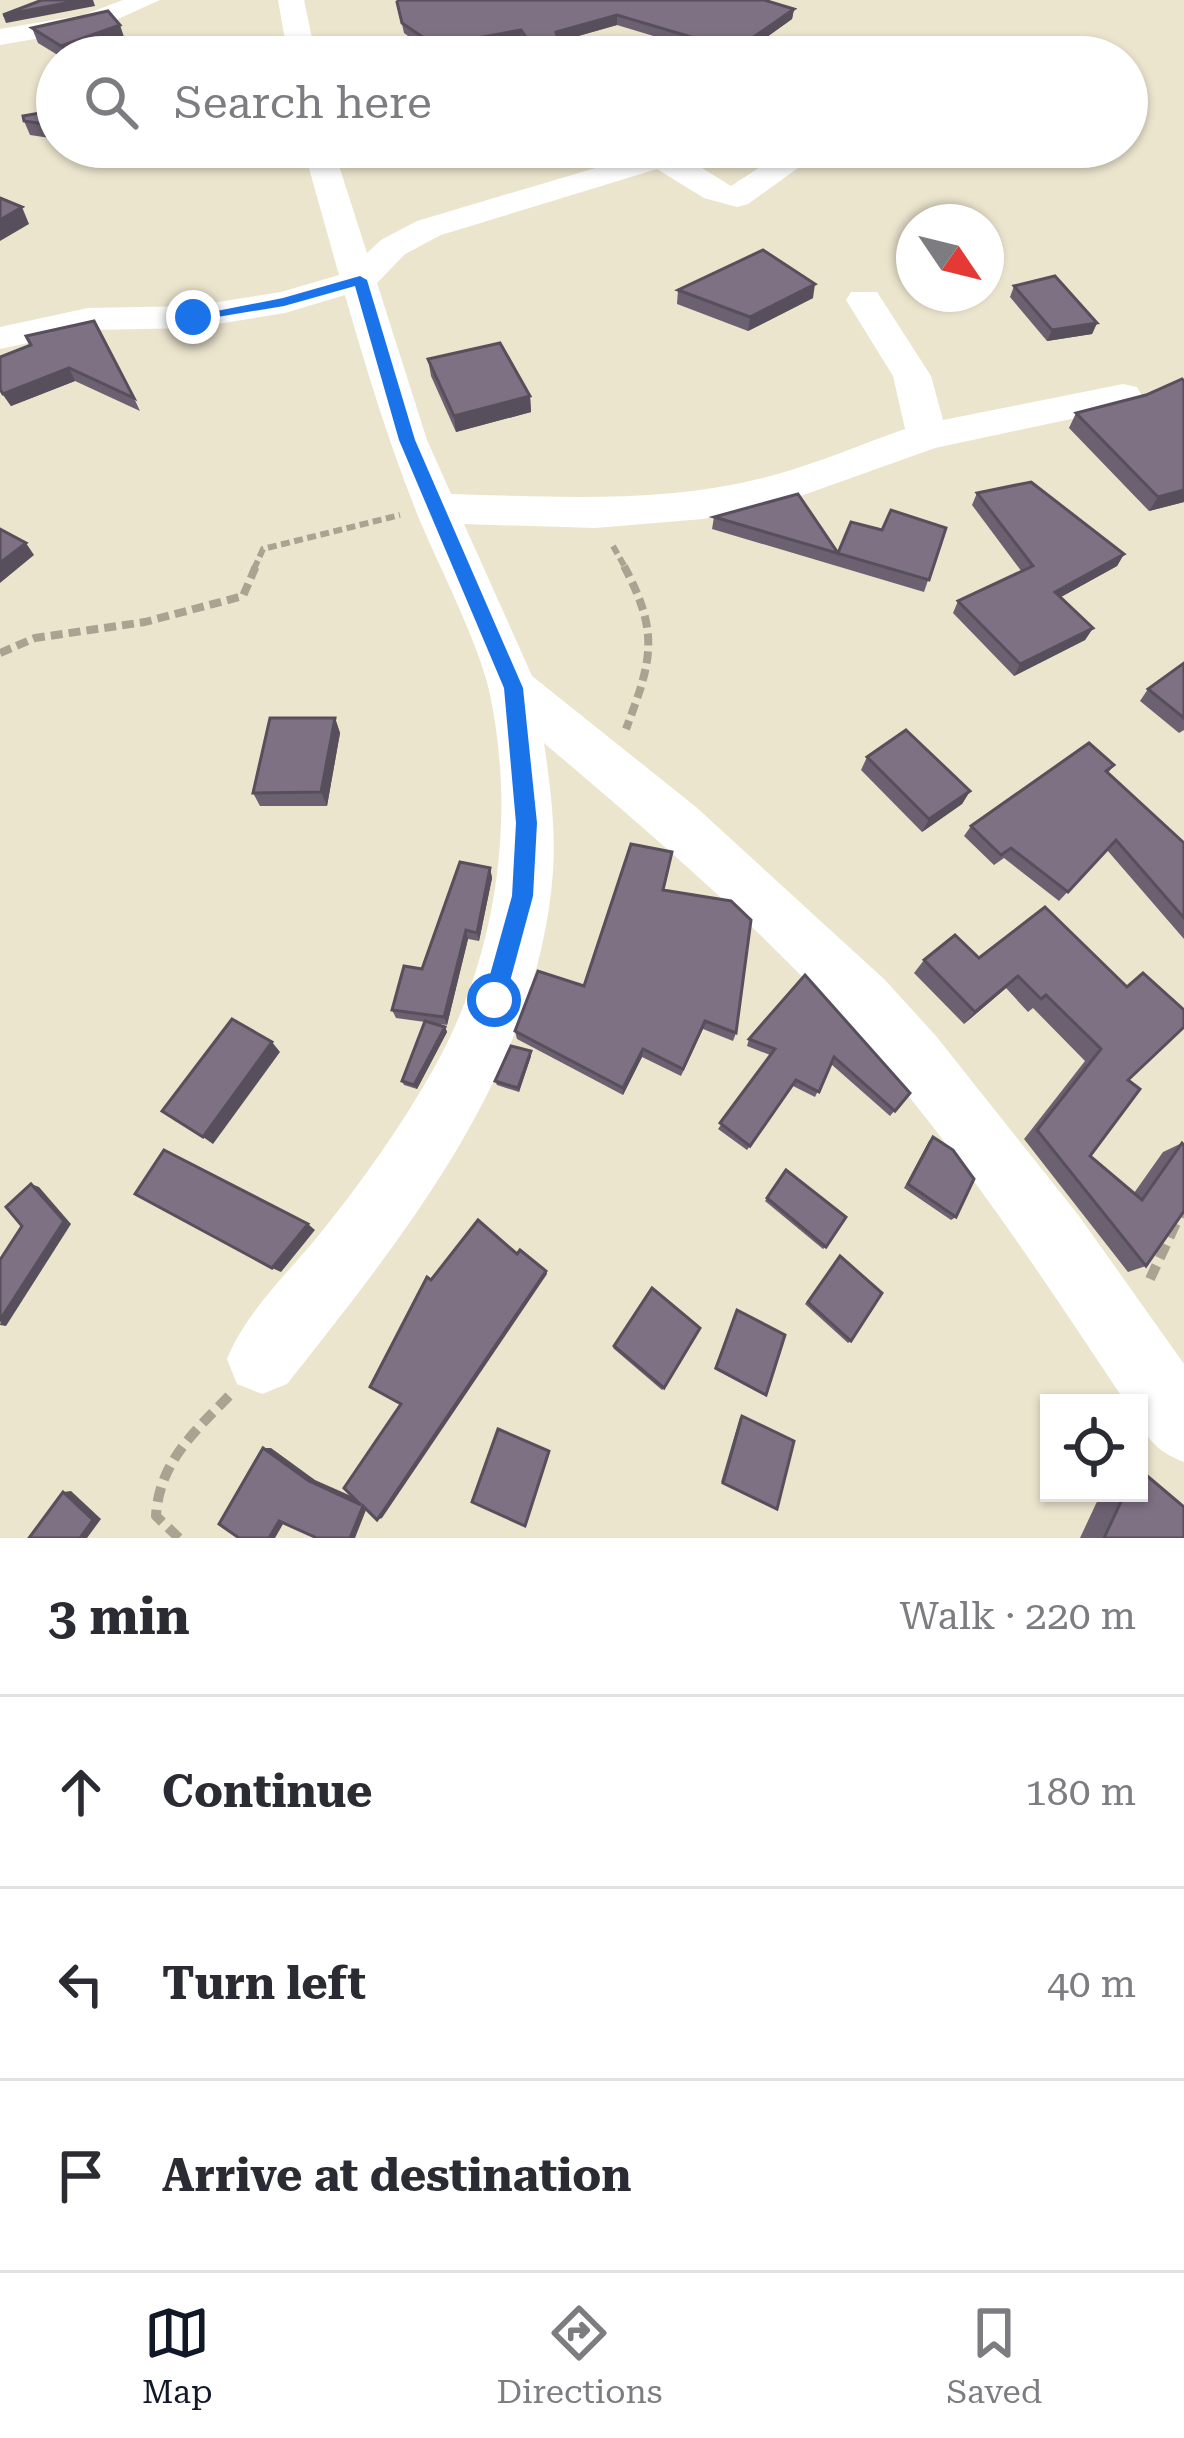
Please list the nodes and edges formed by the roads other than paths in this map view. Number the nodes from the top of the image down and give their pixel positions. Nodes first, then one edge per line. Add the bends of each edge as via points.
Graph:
1 (148, 0) edge
2 (291, 0) edge
3 (298, 36) edge
4 (0, 37) edge
5 (325, 168) edge
6 (624, 168) edge
7 (684, 168) edge
8 (780, 168) edge
9 (360, 280) junction
10 (864, 300) dead end
11 (5, 331) edge
12 (1123, 395) edge
13 (927, 436) junction
14 (438, 508) junction
15 (513, 688) junction
16 (262, 1360) road end
17 (1184, 1426) edge

1 - 4 street via 88,22
2 - 3 street
5 - 9 street
6 - 9 street via 429,228 393,247
7 - 8 street via 718,194 737,196
9 - 11 street via 193,317
9 - 14 street via 407,440
10 - 13 street via 912,376
12 - 13 street
13 - 14 street via 780,488 703,505 596,513
14 - 15 street
15 - 16 street via 526,823 523,896 478,1048 441,1123 373,1222
15 - 17 street via 757,896 915,1057

